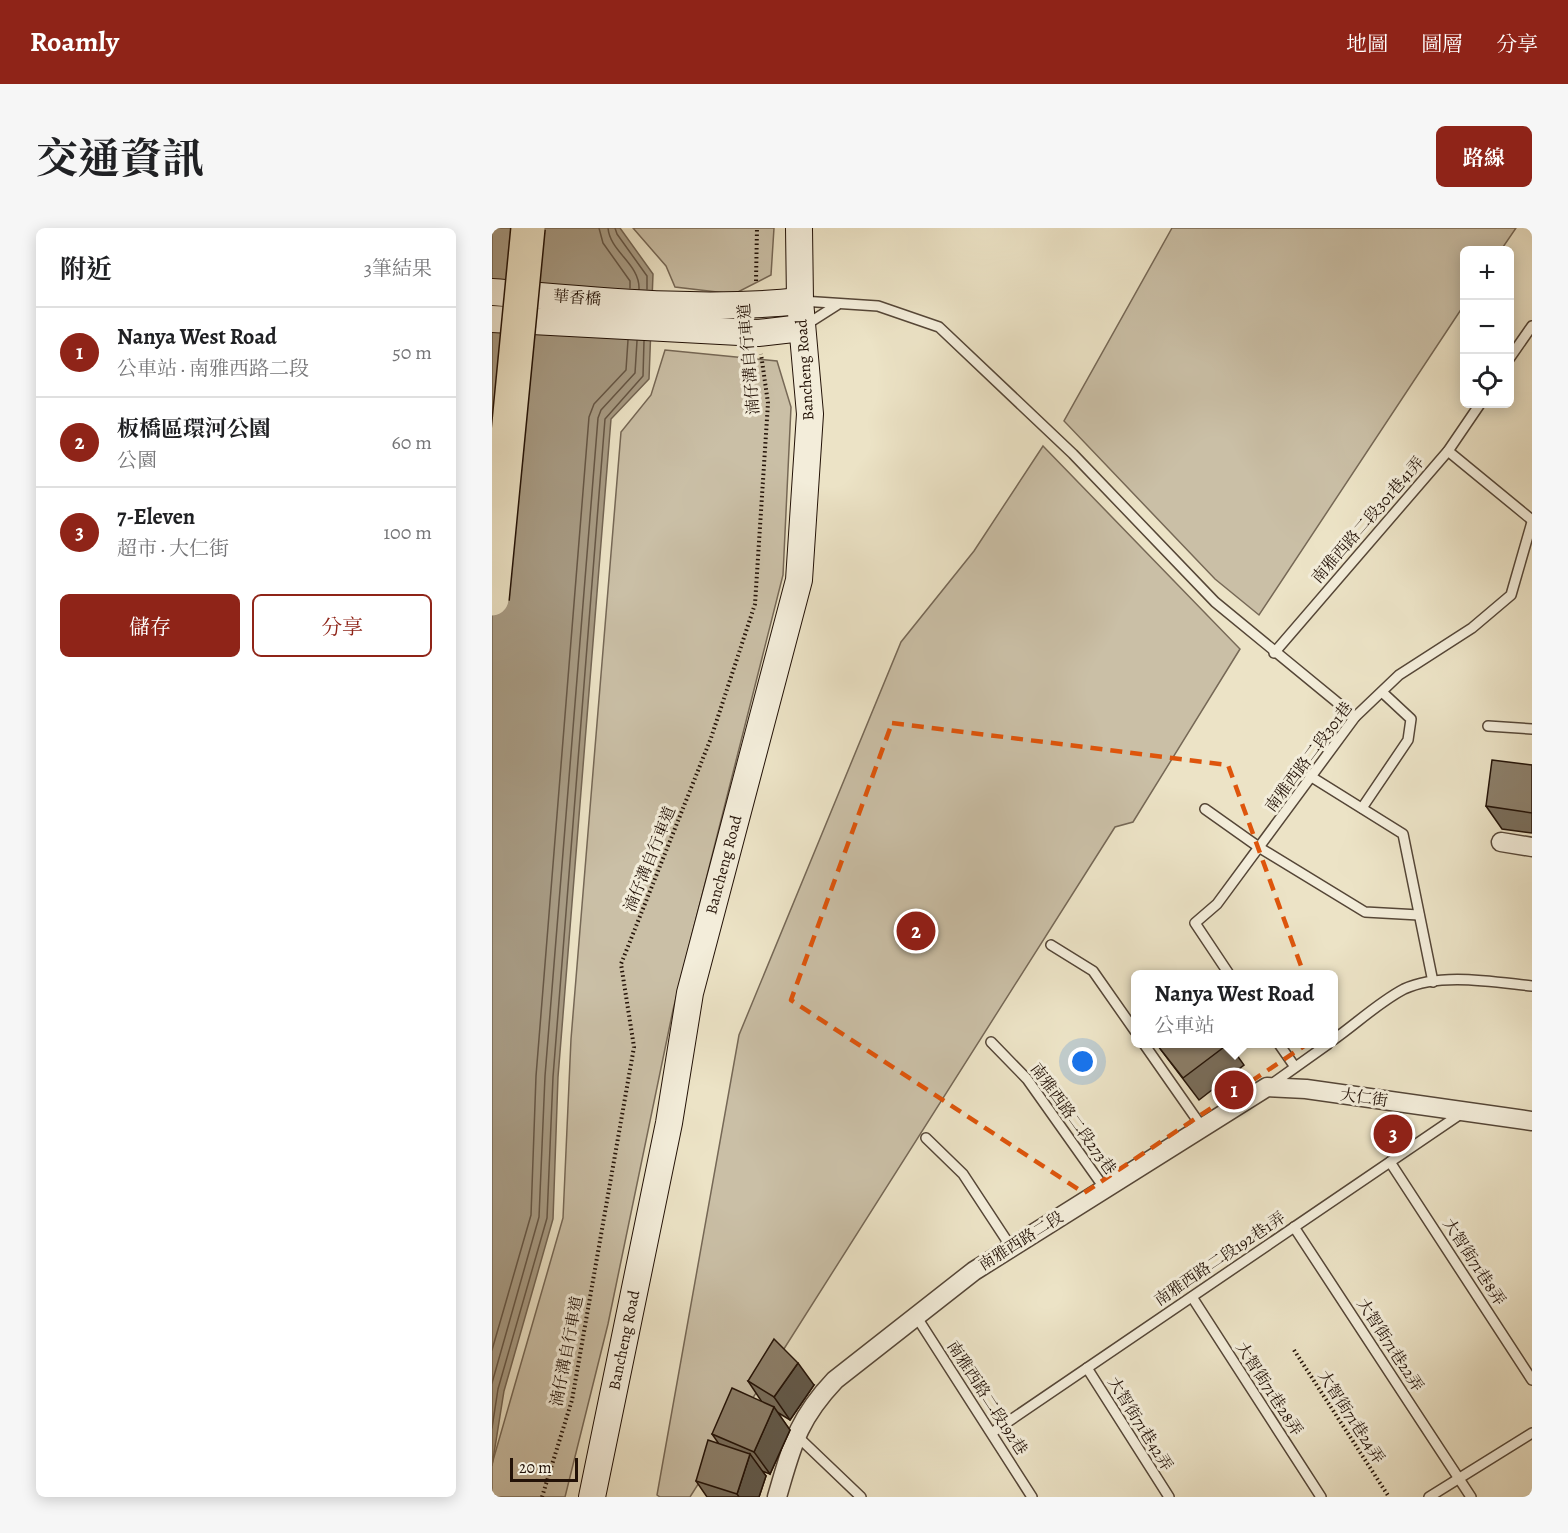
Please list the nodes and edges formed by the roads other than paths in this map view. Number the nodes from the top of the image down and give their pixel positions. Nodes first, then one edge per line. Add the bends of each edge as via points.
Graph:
1 (528, 228) edge
2 (799, 228) edge
3 (492, 292) edge
4 (800, 301) junction
5 (837, 305) junction
6 (661, 317) junction
7 (492, 319) edge
8 (1532, 326) edge
9 (802, 328) junction
10 (1512, 354) edge
11 (1477, 408) edge
12 (1448, 451) junction
13 (1532, 521) edge
14 (492, 600) edge
15 (1274, 652) junction
16 (1382, 692) junction
17 (1355, 717) junction
18 (1488, 726) dead end
19 (1532, 729) edge
20 (1310, 776) junction
21 (1362, 808) junction
22 (1205, 809) dead end
23 (1501, 842) dead end
24 (1260, 848) junction
25 (1532, 848) edge
26 (1419, 915) junction
27 (1051, 945) dead end
28 (1226, 970) edge
29 (1433, 982) junction
30 (1532, 986) edge
31 (1131, 1025) edge
32 (1338, 1036) edge
33 (991, 1042) dead end
34 (1147, 1048) edge
35 (1282, 1048) edge
36 (1322, 1048) edge
37 (1295, 1067) junction
38 (1267, 1087) junction
39 (1464, 1112) junction
40 (1532, 1121) edge
41 (1202, 1127) junction
42 (926, 1138) dead end
43 (1390, 1162) junction
44 (1105, 1188) junction
45 (1294, 1227) junction
46 (1011, 1247) junction
47 (1192, 1297) junction
48 (916, 1316) junction
49 (1087, 1368) junction
50 (1532, 1380) edge
51 (993, 1432) junction
52 (1532, 1433) edge
53 (795, 1434) junction
54 (1461, 1479) junction
55 (592, 1497) edge
56 (777, 1497) edge
57 (861, 1497) edge
58 (1032, 1497) edge
59 (1169, 1497) edge
60 (1321, 1497) edge
61 (1429, 1497) edge
62 (1471, 1497) edge

1 - 14 highway, bridge
2 - 4 street, Bancheng Road
3 - 6 street, 華香橋
4 - 5 lane
4 - 6 street
4 - 9 street, Bancheng Road
5 - 9 lane
5 - 15 lane via 878,306 939,327 1073,454 1215,602
6 - 7 street, 華香橋
6 - 9 street via 758,333
8 - 10 lane
9 - 55 street, Bancheng Road via 810,414 799,580 690,993 669,1123
11 - 12 lane, 南雅西路二段301巷41弄
12 - 13 lane
12 - 15 lane, 南雅西路二段301巷41弄
13 - 16 lane, 南雅西路二段301巷 via 1510,595 1472,628 1399,675
15 - 17 lane
16 - 17 lane, 南雅西路二段301巷
16 - 21 lane via 1411,719 1408,740
17 - 20 lane, 南雅西路二段301巷
18 - 19 lane
20 - 21 lane
20 - 24 lane, 南雅西路二段301巷
21 - 26 lane via 1403,834
22 - 24 lane
23 - 25 street
24 - 26 lane via 1365,912
24 - 28 lane, 南雅西路二段301巷 via 1217,904 1195,923
26 - 29 lane
27 - 31 lane via 1093,971
29 - 30 lane via 1473,979
29 - 32 lane via 1405,989
33 - 44 lane, 南雅西路二段273巷 via 1027,1079
34 - 41 lane
35 - 37 lane
36 - 37 lane, 南雅西路二段
37 - 38 lane, 南雅西路二段
38 - 39 street, 大仁街
38 - 41 street, 南雅西路二段
39 - 40 street, 大仁街
39 - 43 lane, 南雅西路二段192巷1弄
41 - 44 street, 南雅西路二段
42 - 46 lane via 963,1174
43 - 45 lane, 南雅西路二段192巷1弄
43 - 50 lane, 大智街71巷8弄
44 - 46 street, 南雅西路二段
45 - 47 lane, 南雅西路二段192巷1弄
45 - 54 lane, 大智街71巷22弄
46 - 48 street, 南雅西路二段
47 - 49 lane, 南雅西路二段192巷1弄
47 - 60 lane, 大智街71巷28弄
48 - 51 lane, 南雅西路二段192巷
48 - 53 street, 南雅西路二段 via 835,1380 817,1399
49 - 51 lane, 南雅西路二段192巷1弄
49 - 59 lane, 大智街71巷42弄
51 - 58 lane, 南雅西路二段192巷
52 - 54 lane
53 - 56 street, 南雅西路二段
53 - 57 lane
54 - 61 lane
54 - 62 lane, 大智街71巷22弄

